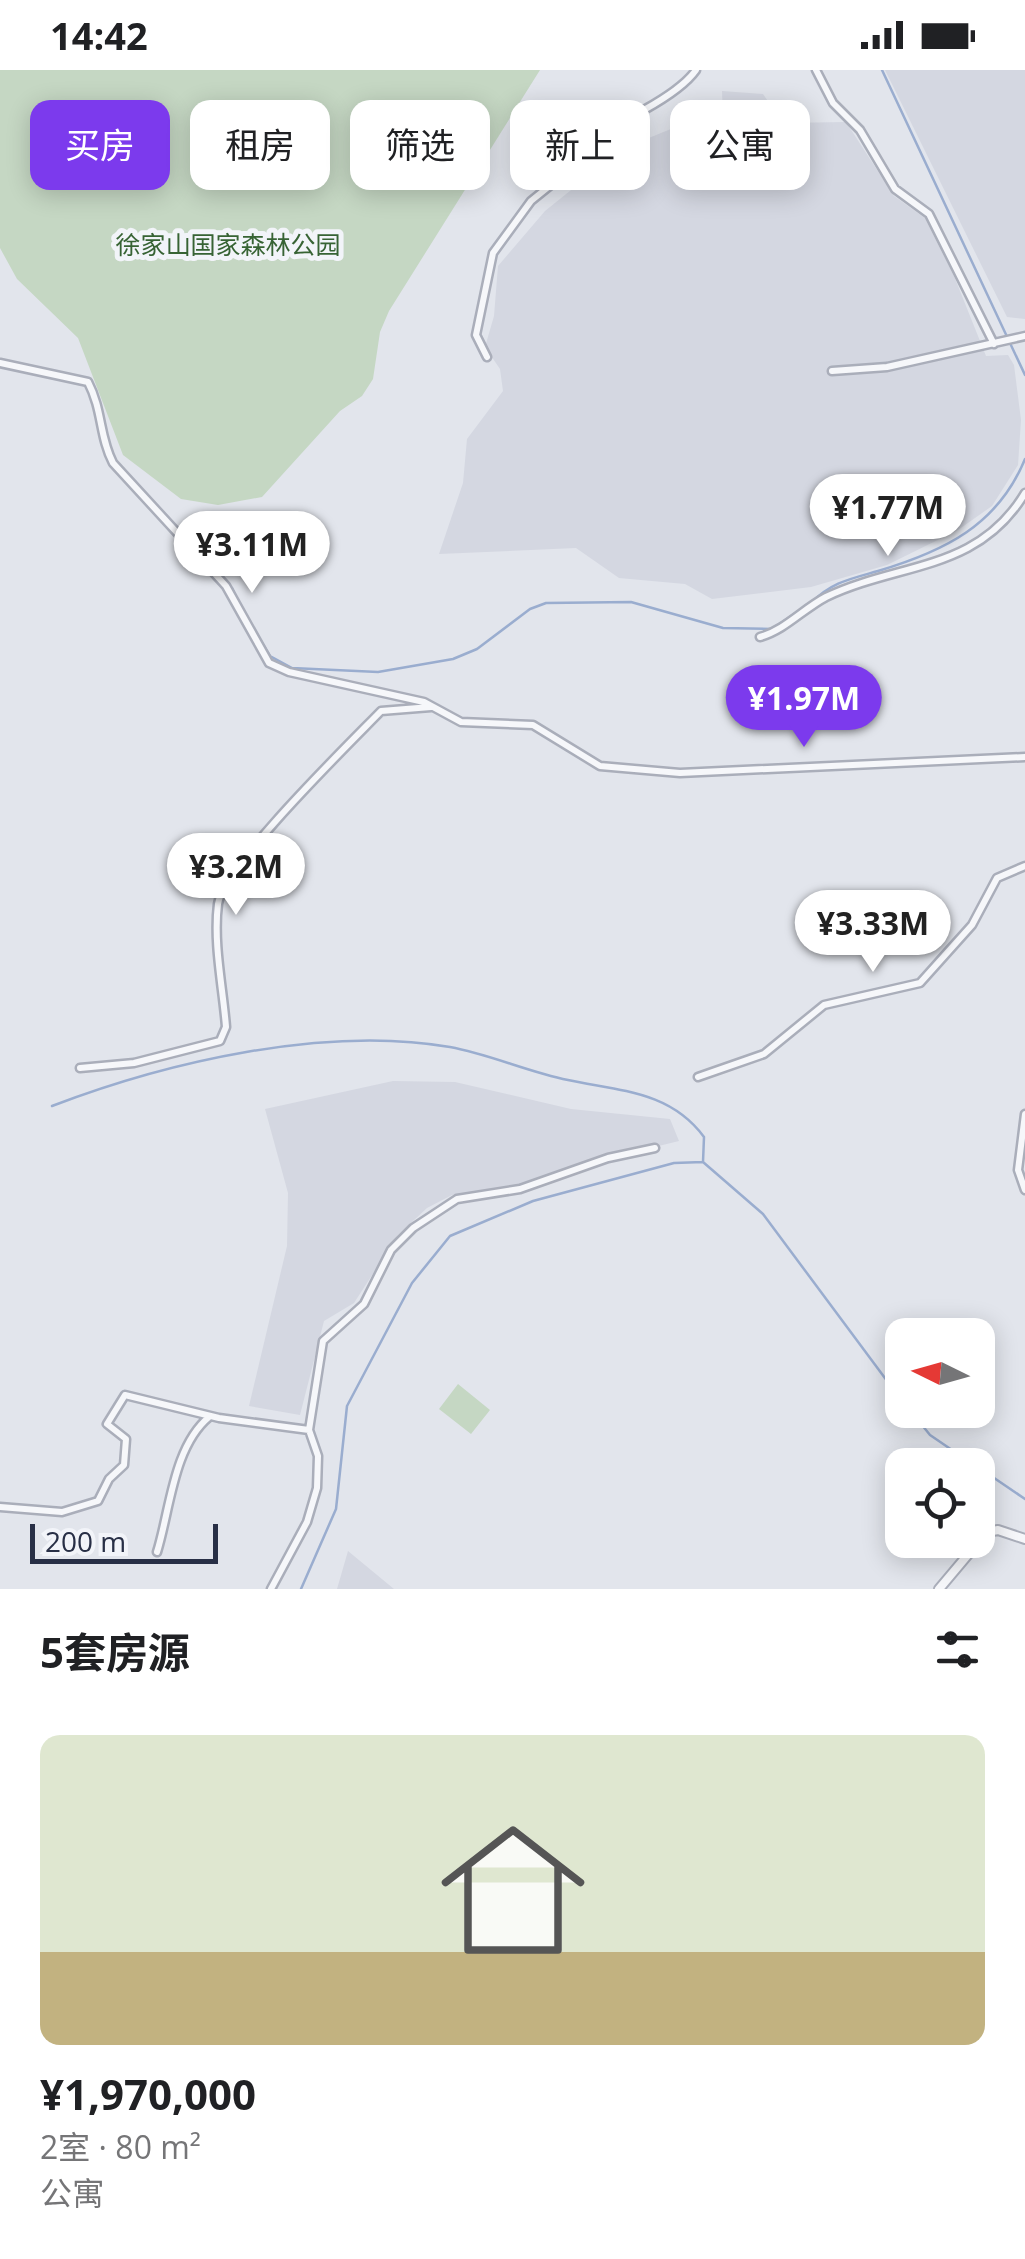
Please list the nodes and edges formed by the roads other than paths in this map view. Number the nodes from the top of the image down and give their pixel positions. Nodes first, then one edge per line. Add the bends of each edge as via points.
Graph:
1 (696, 70) edge
2 (816, 70) edge
3 (1025, 336) edge
4 (998, 343) junction
5 (486, 358) dead end
6 (0, 363) edge
7 (832, 371) dead end
8 (1025, 493) edge
9 (760, 637) dead end
10 (433, 707) junction
11 (1025, 757) edge
12 (1025, 866) edge
13 (80, 1068) dead end
14 (698, 1076) dead end
15 (1025, 1114) edge
16 (656, 1148) dead end
17 (1025, 1190) edge
18 (210, 1416) junction
19 (308, 1430) junction
20 (0, 1507) edge
21 (1025, 1540) edge
22 (157, 1552) dead end
23 (271, 1589) edge
24 (939, 1589) edge

1 - 5 street via 671,94 584,138 574,167 532,200 492,253 476,335
2 - 4 street via 895,189 930,214
3 - 4 street
4 - 7 street via 888,367
6 - 10 street via 88,382 102,410 104,446 113,464 226,586 269,663
8 - 9 street via 1001,527 976,545 825,598
10 - 11 street via 461,722 533,725 600,766 697,772
10 - 13 street via 381,710 309,780 224,884 218,926 226,1027 220,1042
12 - 14 street via 997,878 972,925 920,983 824,1005 764,1054
15 - 17 street via 1018,1170
16 - 19 street via 520,1189 457,1199 413,1228 391,1250 364,1304 323,1342
18 - 19 street
18 - 20 street via 126,1395 106,1424 126,1439 124,1464 108,1478 98,1501 62,1512
18 - 22 street via 194,1432
19 - 23 street via 318,1456 317,1488
21 - 24 street via 987,1532

